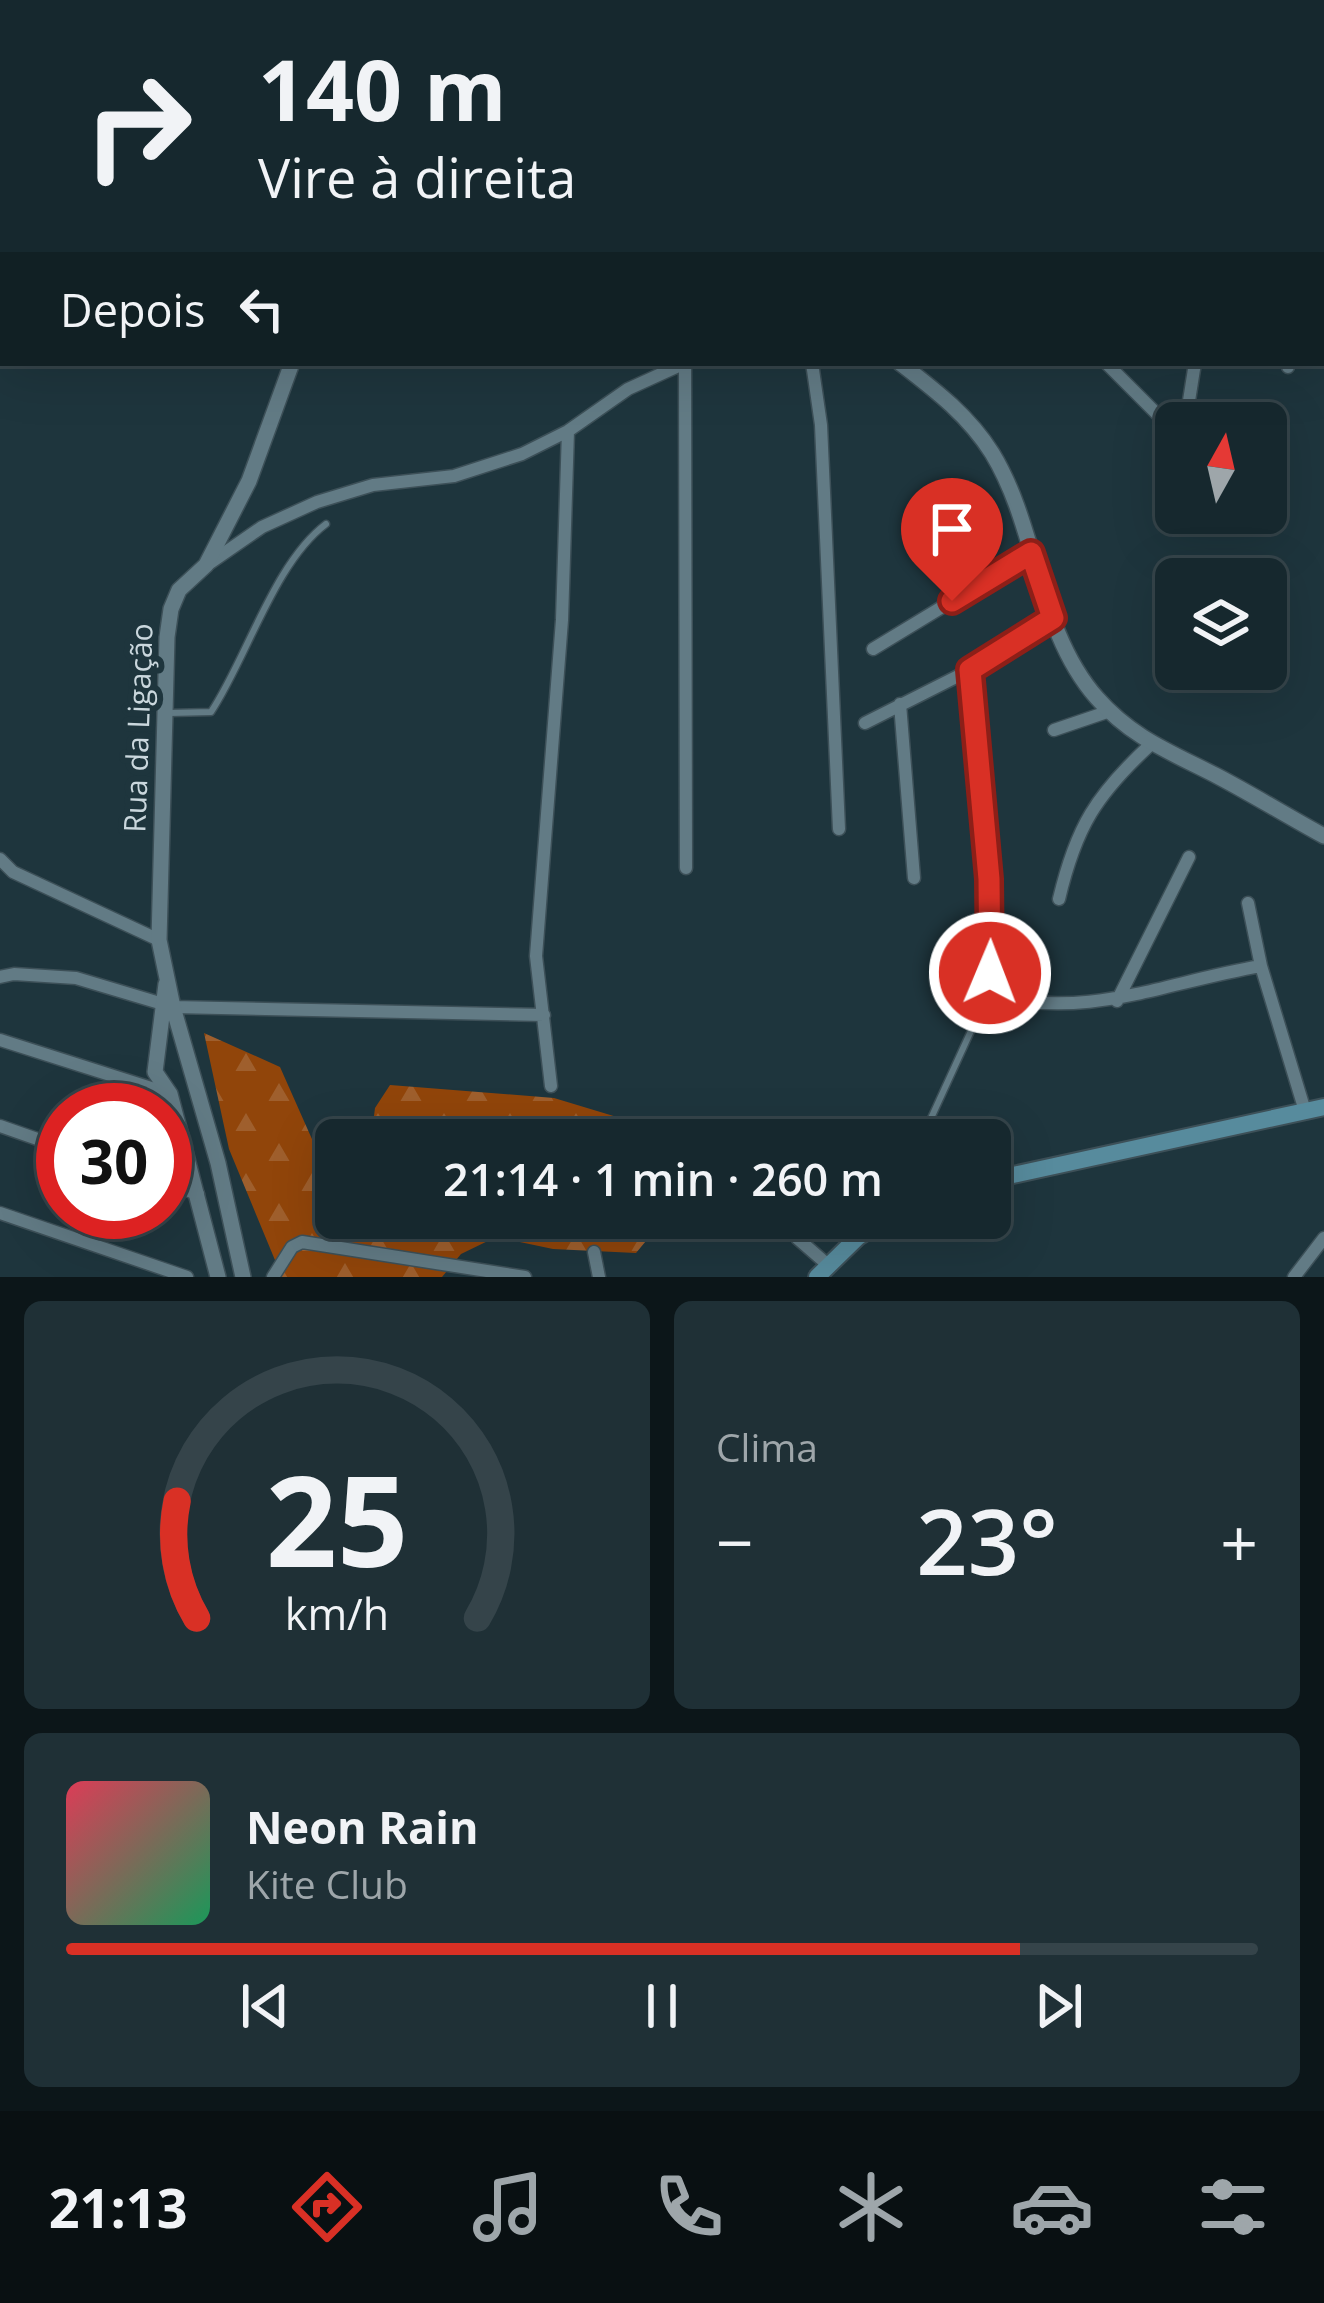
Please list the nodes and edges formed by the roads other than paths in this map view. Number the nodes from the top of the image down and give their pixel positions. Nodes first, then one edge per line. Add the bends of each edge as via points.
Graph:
1 (291, 366) edge
2 (678, 366) edge
3 (685, 366) edge
4 (812, 366) edge
5 (904, 366) edge
6 (1109, 366) edge
7 (1194, 366) edge
8 (568, 431) junction
9 (326, 524) dead end
10 (1031, 553) junction
11 (206, 565) junction
12 (1053, 618) junction
13 (873, 649) dead end
14 (970, 670) junction
15 (900, 704) junction
16 (1110, 711) junction
17 (165, 713) junction
18 (865, 723) dead end
19 (1054, 730) dead end
20 (1150, 745) junction
21 (839, 829) dead end
22 (1324, 836) edge
23 (1189, 857) dead end
24 (0, 859) edge
25 (686, 868) dead end
26 (914, 878) dead end
27 (1059, 899) dead end
28 (1248, 902) dead end
29 (159, 940) junction
30 (1261, 966) junction
31 (0, 977) edge
32 (988, 995) junction
33 (1117, 1001) junction
34 (167, 1006) junction
35 (544, 1015) junction
36 (0, 1040) edge
37 (135, 1083) edge
38 (162, 1083) edge
39 (551, 1086) dead end
40 (1324, 1107) edge
41 (1305, 1112) junction
42 (931, 1119) edge
43 (0, 1126) edge
44 (36, 1139) edge
45 (192, 1170) edge
46 (1011, 1175) edge
47 (192, 1192) edge
48 (199, 1194) junction
49 (0, 1213) edge
50 (1324, 1238) edge
51 (798, 1239) edge
52 (856, 1239) edge
53 (594, 1252) dead end
54 (823, 1271) edge
55 (187, 1277) edge
56 (218, 1277) edge
57 (242, 1277) edge
58 (273, 1277) edge
59 (525, 1277) edge
60 (599, 1277) edge
61 (1294, 1277) edge

1 - 11 street, Rua da Ligação via 250,481
2 - 8 street
3 - 25 street
4 - 21 street
5 - 10 street via 976,429 1010,488
6 - 7 street via 1169,422 1185,417
8 - 11 street via 454,476 373,484 317,502
8 - 35 street via 536,956
9 - 17 lane via 269,599 211,712
10 - 12 street
10 - 13 street
11 - 17 street, Rua da Ligação via 171,609
12 - 14 street
12 - 16 street via 1082,678
14 - 15 street
14 - 32 street via 989,879
15 - 18 street
15 - 26 street
16 - 19 street
16 - 20 street
17 - 29 street, Rua da Ligação
20 - 22 street
20 - 27 street via 1095,802
23 - 33 street
24 - 29 street
28 - 30 street
29 - 34 street, Rua da Ligação
30 - 33 street
30 - 41 street
31 - 34 street via 76,978
32 - 33 street via 1042,1005
32 - 42 lane
34 - 35 street
34 - 38 street, Rua da Ligação via 154,1062
34 - 57 street, Rua da Ligação via 218,1163
35 - 39 street
36 - 37 street
40 - 41 main road
41 - 46 main road
43 - 44 street
45 - 48 street, Rua da Ligação
47 - 48 street
48 - 56 street, Rua da Ligação
49 - 55 street
50 - 61 street
51 - 54 street
52 - 54 main road
53 - 60 street
58 - 59 street via 302,1242

